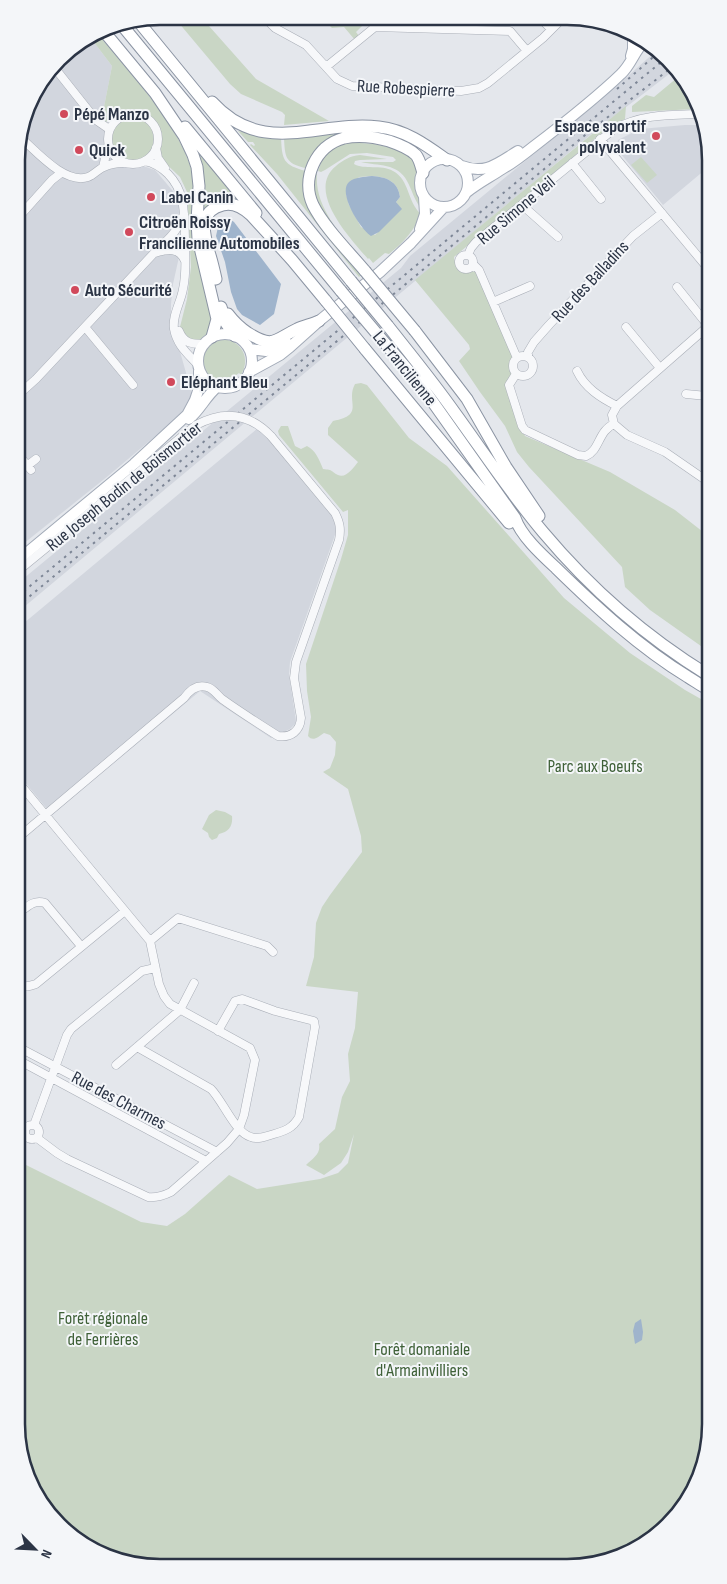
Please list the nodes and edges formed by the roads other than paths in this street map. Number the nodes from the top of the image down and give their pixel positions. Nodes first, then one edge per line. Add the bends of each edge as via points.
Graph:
1 (272, 25) edge
2 (547, 25) edge
3 (555, 25) edge
4 (142, 26) edge
5 (375, 26) joint
6 (551, 29) junction
7 (127, 30) edge
8 (108, 36) edge
9 (633, 42) edge
10 (640, 47) edge
11 (528, 51) junction
12 (629, 64) junction
13 (326, 67) junction
14 (58, 72) edge
15 (188, 83) junction
16 (609, 84) junction
17 (155, 93) junction
18 (694, 114) edge
19 (109, 129) junction
20 (600, 139) junction
21 (26, 142) edge
22 (108, 146) junction
23 (156, 148) junction
24 (447, 160) junction
25 (145, 161) junction
26 (123, 162) junction
27 (572, 163) junction
28 (462, 166) junction
29 (103, 167) junction
30 (62, 173) junction
31 (423, 173) junction
32 (467, 192) junction
33 (424, 197) junction
34 (601, 198) dead end
35 (522, 205) junction
36 (443, 208) junction
37 (25, 210) edge
38 (662, 212) junction
39 (184, 214) junction
40 (419, 232) junction
41 (558, 237) dead end
42 (153, 254) junction
43 (468, 255) junction
44 (292, 260) junction
45 (702, 261) edge
46 (186, 262) junction
47 (473, 264) junction
48 (530, 286) dead end
49 (677, 287) dead end
50 (220, 300) junction
51 (493, 302) junction
52 (702, 318) edge
53 (319, 321) junction
54 (85, 327) junction
55 (626, 327) dead end
56 (702, 331) edge
57 (235, 336) junction
58 (207, 340) junction
59 (249, 349) junction
60 (528, 357) junction
61 (517, 358) junction
62 (198, 367) junction
63 (660, 368) junction
64 (577, 371) dead end
65 (249, 372) junction
66 (516, 374) junction
67 (133, 384) dead end
68 (217, 387) junction
69 (25, 390) edge
70 (686, 394) dead end
71 (702, 396) edge
72 (616, 406) junction
73 (614, 424) junction
74 (162, 439) junction
75 (36, 458) dead end
76 (25, 463) edge
77 (702, 478) edge
78 (518, 526) junction
79 (542, 532) junction
80 (25, 554) edge
81 (25, 565) edge
82 (702, 671) edge
83 (702, 685) edge
84 (25, 791) edge
85 (44, 816) junction
86 (25, 832) edge
87 (25, 908) edge
88 (125, 911) junction
89 (150, 941) junction
90 (81, 946) junction
91 (273, 952) dead end
92 (155, 968) junction
93 (194, 983) dead end
94 (25, 987) edge
95 (180, 1010) junction
96 (218, 1031) junction
97 (137, 1048) junction
98 (25, 1051) edge
99 (25, 1064) edge
100 (116, 1065) dead end
101 (55, 1066) junction
102 (51, 1078) junction
103 (34, 1125) junction
104 (25, 1127) edge
105 (239, 1129) junction
106 (25, 1134) edge
107 (37, 1138) junction
108 (217, 1152) junction
109 (206, 1161) junction

1 - 13 street, Rue Robespierre via 306,45
2 - 6 street
3 - 6 street, Rue Robespierre
4 - 15 highway, La Francilienne
5 - 11 street via 510,31
5 - 13 street
6 - 11 street, Rue Robespierre
7 - 78 highway, La Francilienne, bridge via 420,384
8 - 17 highway
9 - 12 main road
10 - 12 main road
11 - 13 street, Rue Robespierre via 488,83 461,92 352,86 337,79
12 - 16 main road
14 - 19 street via 96,120
15 - 24 highway via 198,86 231,119 252,129 277,134 379,127 403,132
15 - 79 highway, La Francilienne, bridge via 420,366
16 - 28 main road via 601,86 547,130 492,167 477,170
16 - 32 main road via 524,154
17 - 44 highway
17 - 58 highway via 184,136 197,167 197,231 217,319
18 - 20 street, Rue Simone Veil via 639,118 618,126
19 - 22 street
19 - 23 street via 123,115 142,115 156,129
20 - 27 street, Rue Simone Veil
20 - 38 street
21 - 30 street
22 - 26 street via 113,155
22 - 29 street
23 - 25 street
23 - 58 street via 158,158 176,178 186,201 189,268 178,330 186,342 194,344
24 - 28 main road
24 - 31 main road via 432,163
25 - 26 street
25 - 39 street via 152,162 170,176 179,189
26 - 29 street
27 - 34 street
27 - 35 street, Rue Simone Veil
28 - 32 main road via 468,179
29 - 30 street via 81,179
30 - 37 street
31 - 33 main road via 420,186
31 - 79 highway, bridge via 413,152 391,142 353,137 337,141 321,151 308,183 310,197 328,227 416,331 467,399 542,520
32 - 36 main road via 455,205
33 - 36 main road
33 - 40 main road via 425,214
35 - 41 street
35 - 43 street, Rue Simone Veil via 476,242
36 - 40 main road
38 - 45 street
38 - 60 street, Rue des Balladins via 633,236 549,324 534,342
39 - 42 street via 175,232
39 - 46 street
40 - 53 main road via 380,272
42 - 46 street via 174,250
42 - 54 street
43 - 47 street
43 - 47 street via 460,258 460,265 468,269
44 - 50 highway via 243,209 230,204 217,207 206,219 204,232
44 - 78 highway, bridge via 509,523
46 - 62 street via 174,327 181,347
47 - 51 street via 479,270
48 - 51 street
49 - 52 street
50 - 53 highway via 236,324 262,340 278,340
50 - 57 highway via 224,318
51 - 61 street
53 - 59 main road via 277,348 266,352
53 - 65 main road via 280,355
54 - 67 street via 123,380
54 - 69 street
55 - 63 street
56 - 63 street
57 - 58 main road via 223,334
57 - 59 main road
58 - 62 main road via 198,353
59 - 65 main road via 252,363
60 - 61 street
60 - 66 street via 533,365 532,372 526,376
61 - 66 street via 513,365
62 - 68 main road via 204,380
62 - 74 main road via 199,388 190,410
63 - 72 street
64 - 72 street via 597,396
65 - 68 main road via 236,386
66 - 73 street via 509,385 525,430 582,456 589,455 604,430
68 - 74 main road via 197,412
70 - 71 street
72 - 73 street via 612,415
73 - 77 street via 627,435 665,452
74 - 80 main road
75 - 76 street via 29,468
78 - 83 highway, La Francilienne via 608,618 670,666
79 - 82 highway, La Francilienne via 617,608 668,649
81 - 85 street, Rue Joseph Bodin de Boismortier, bridge via 196,425 216,417 237,416 256,423 271,436 339,521 339,540 296,662 294,678 301,724 292,735 278,736 207,687 193,688
84 - 85 street
85 - 86 street, Rue Joseph Bodin de Boismortier
85 - 88 street
87 - 90 street via 33,902 45,903
88 - 89 street
88 - 90 street
89 - 91 street via 178,918 266,946
89 - 92 street
90 - 94 street via 36,984
92 - 95 street via 164,996
92 - 101 street via 142,971 71,1029
93 - 95 street
95 - 96 street
95 - 97 street
96 - 105 street via 250,1048 255,1060
96 - 105 street via 238,999 311,1019 316,1024 296,1122 287,1130 260,1138 251,1137
97 - 100 street
97 - 105 street via 211,1089
98 - 101 street, Rue des Charmes
99 - 102 street, Rue des Charmes
101 - 102 street
101 - 108 street, Rue des Charmes
102 - 103 street
102 - 109 street, Rue des Charmes
103 - 104 street
103 - 107 street via 39,1130
105 - 108 street
106 - 107 street via 33,1140
107 - 109 street via 67,1159 148,1197 156,1198 171,1192
108 - 109 street

